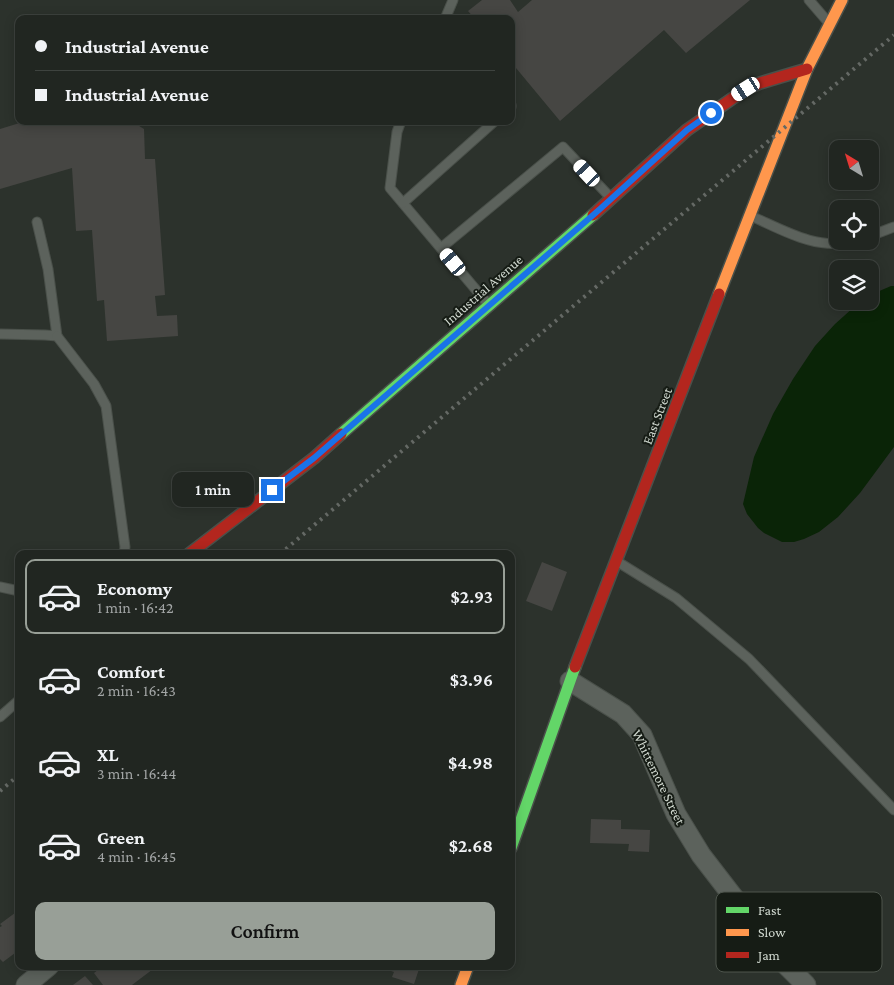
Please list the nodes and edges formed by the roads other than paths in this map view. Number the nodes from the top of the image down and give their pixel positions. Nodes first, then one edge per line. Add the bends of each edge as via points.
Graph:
1 (453, 0) edge
2 (809, 0) edge
3 (842, 0) edge
4 (447, 15) edge
5 (830, 24) junction
6 (807, 69) junction
7 (400, 125) edge
8 (491, 125) edge
9 (612, 199) junction
10 (403, 203) junction
11 (750, 216) junction
12 (37, 222) dead end
13 (894, 227) edge
14 (879, 233) edge
15 (829, 244) edge
16 (441, 248) junction
17 (489, 305) junction
18 (0, 334) edge
19 (57, 336) junction
20 (125, 550) edge
21 (194, 550) edge
22 (616, 561) junction
23 (0, 587) edge
24 (15, 591) edge
25 (570, 681) junction
26 (15, 703) edge
27 (0, 716) edge
28 (894, 810) edge
29 (515, 837) edge
30 (729, 892) edge
31 (44, 970) edge
32 (467, 970) edge
33 (794, 972) edge
34 (26, 985) edge
35 (461, 985) edge
36 (806, 985) edge

1 - 4 lane
2 - 5 lane
3 - 5 main road, East Street
5 - 6 main road, East Street
6 - 9 main road, Industrial Avenue via 760,82 728,100 687,130
6 - 11 main road, East Street
7 - 10 lane via 390,188
8 - 10 lane
9 - 16 lane via 563,147
9 - 17 main road, Industrial Avenue
10 - 16 lane
11 - 15 lane via 804,239
11 - 22 main road, East Street
12 - 19 lane via 48,269
13 - 14 lane
16 - 17 lane
17 - 21 main road, Industrial Avenue via 314,458
18 - 19 lane
19 - 20 lane via 94,384 106,406
22 - 25 main road, East Street
22 - 28 lane via 687,607 749,659
23 - 24 lane
25 - 29 main road, East Street
25 - 30 street, Whittemore Street via 623,714 642,735 676,814 701,856
26 - 27 lane
31 - 34 street
32 - 35 main road
33 - 36 street, Whittemore Street

